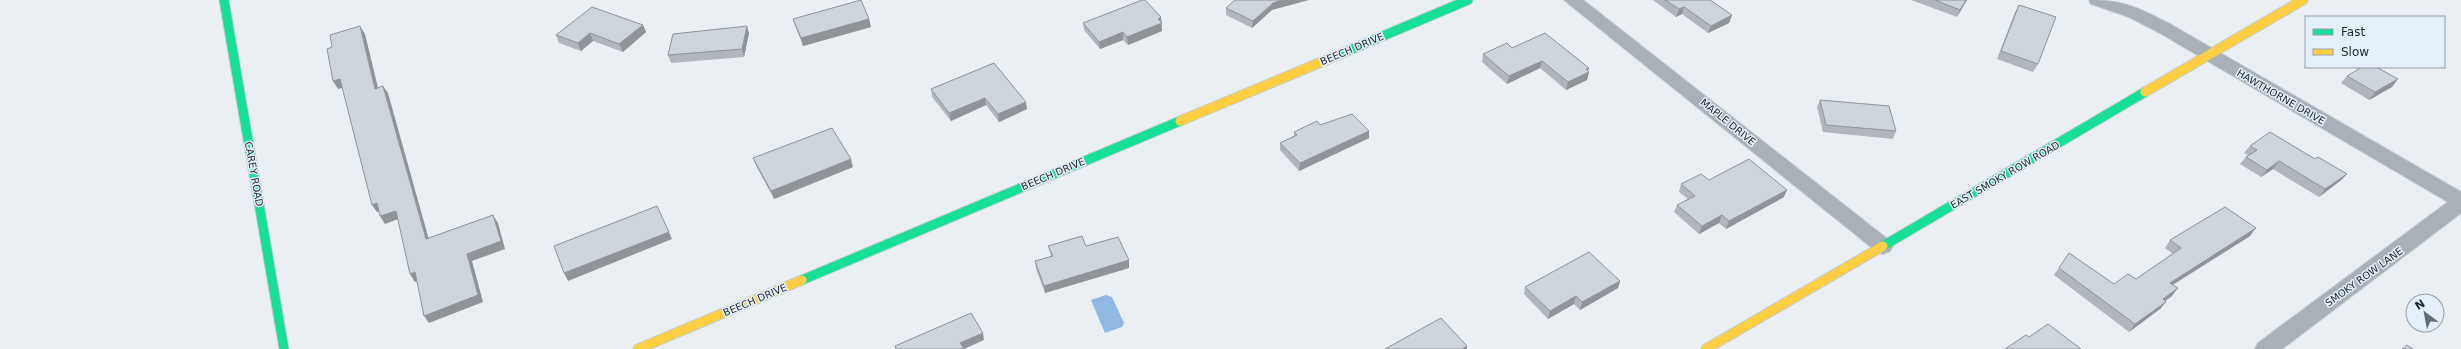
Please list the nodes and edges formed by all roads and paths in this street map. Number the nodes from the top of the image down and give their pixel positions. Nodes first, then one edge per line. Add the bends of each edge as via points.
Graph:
1 (224, 0) edge
2 (1468, 0) edge
3 (1572, 0) edge
4 (2098, 0) edge
5 (2303, 0) edge
6 (2210, 55) junction
7 (2461, 202) edge
8 (1883, 246) junction
9 (284, 349) edge
10 (638, 349) edge
11 (1706, 349) edge
12 (2266, 349) edge

1 - 9 street, CAREY ROAD
2 - 10 street, BEECH DRIVE
3 - 8 street, MAPLE DRIVE
4 - 6 street, HAWTHORNE DRIVE via 2135,13
5 - 6 street, EAST SMOKY ROW ROAD
6 - 7 street, HAWTHORNE DRIVE
6 - 8 street, EAST SMOKY ROW ROAD
7 - 12 street, SMOKY ROW LANE
8 - 11 street, EAST SMOKY ROW ROAD

